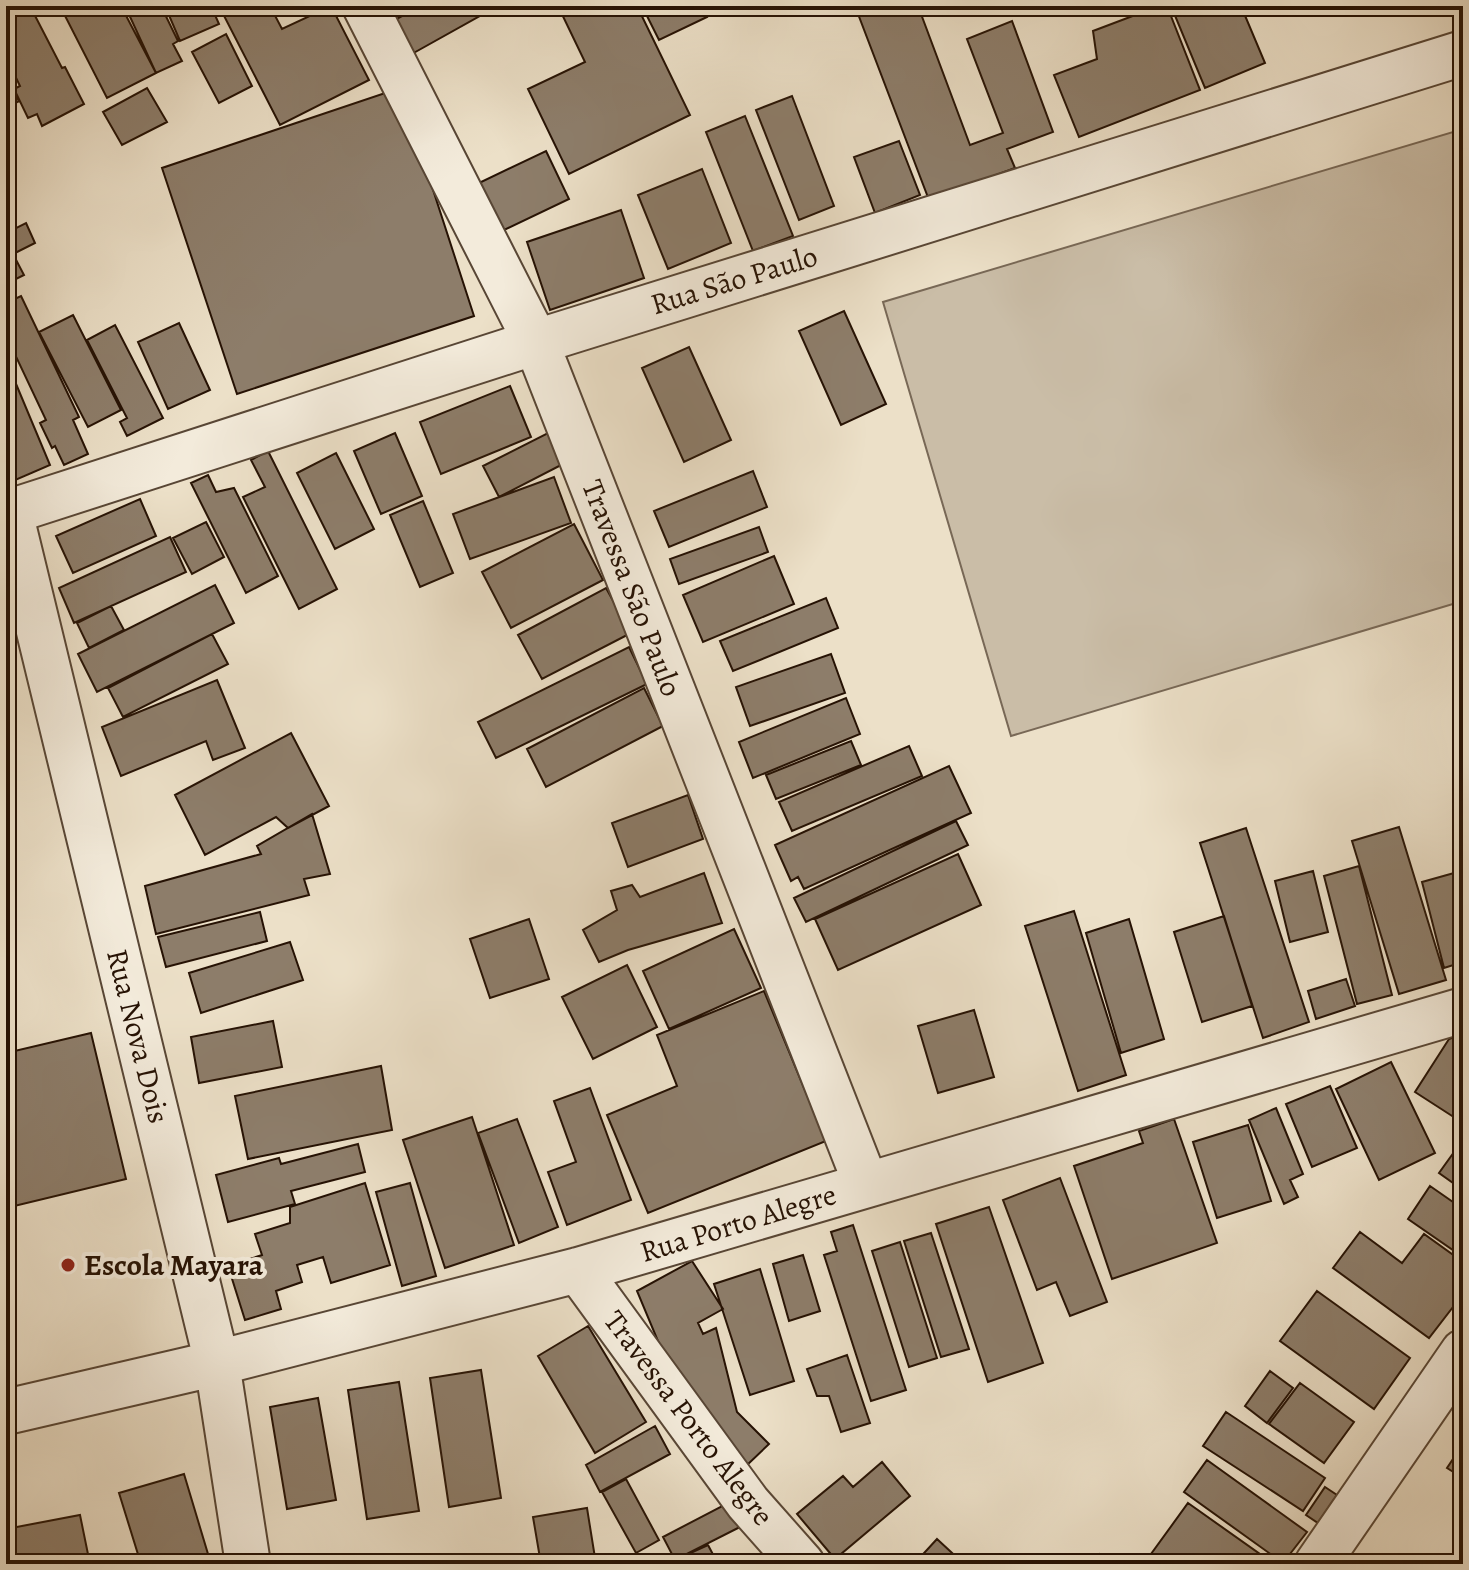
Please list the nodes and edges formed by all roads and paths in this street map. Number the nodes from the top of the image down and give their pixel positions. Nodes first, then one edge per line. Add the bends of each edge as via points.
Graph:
1 (365, 6) edge
2 (1463, 53) edge
3 (536, 342) junction
4 (8, 512) edge
5 (1463, 1010) edge
6 (866, 1184) junction
7 (578, 1270) junction
8 (1463, 1352) edge
9 (217, 1363) junction
10 (6, 1412) edge
11 (248, 1564) edge
12 (802, 1564) edge
13 (1317, 1564) edge

1 - 3 street, Travessa São Paulo
2 - 3 street, Rua São Paulo
3 - 4 street, Rua São Paulo
3 - 6 street, Travessa São Paulo
4 - 9 street, Rua Nova Dois
5 - 6 street, Rua Porto Alegre
6 - 7 street, Rua Porto Alegre
7 - 9 street, Rua Porto Alegre
7 - 12 street, Travessa Porto Alegre via 748,1503
8 - 13 street
9 - 10 street, Rua Porto Alegre
9 - 11 street, Rua Nova Dois

